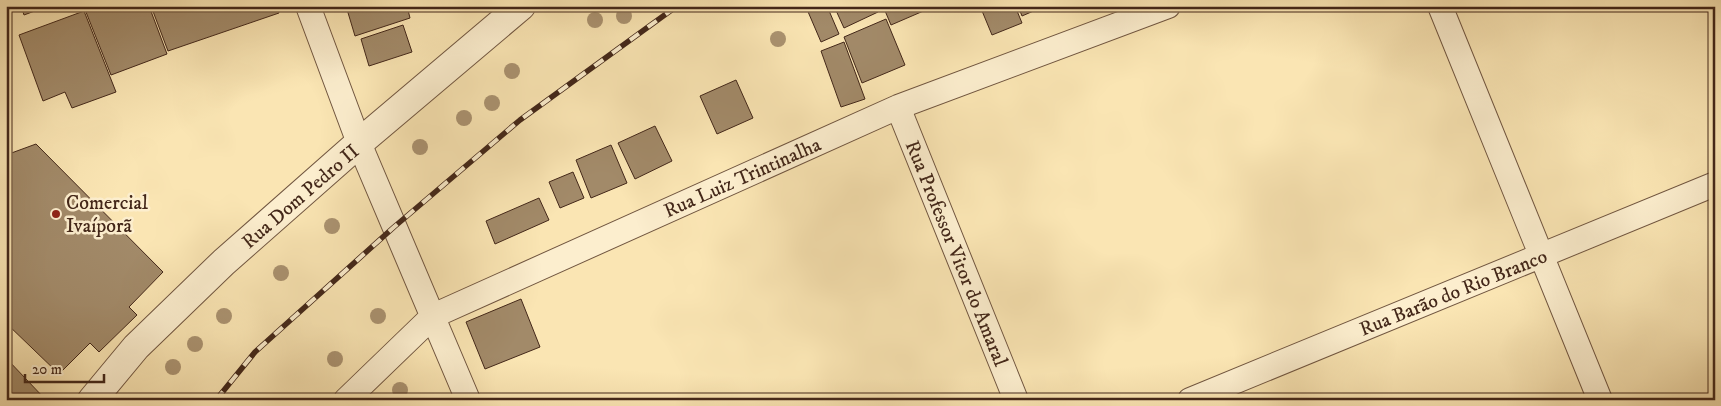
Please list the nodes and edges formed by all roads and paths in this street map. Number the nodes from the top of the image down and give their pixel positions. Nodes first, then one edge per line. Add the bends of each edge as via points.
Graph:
1 (308, 6) edge
2 (521, 6) edge
3 (1168, 6) edge
4 (1440, 6) edge
5 (898, 107) junction
6 (359, 143) junction
7 (1715, 184) edge
8 (1541, 257) junction
9 (433, 316) junction
10 (92, 400) edge
11 (346, 400) edge
12 (468, 400) edge
13 (1016, 400) edge
14 (1190, 400) edge
15 (1600, 400) edge

1 - 6 street
2 - 6 street, Rua Dom Pedro II
3 - 5 street, Rua Luiz Trintinalha
4 - 8 street
5 - 9 street, Rua Luiz Trintinalha
5 - 13 street, Rua Professor Vitor do Amaral
6 - 9 street
6 - 10 street, Rua Dom Pedro II via 224,262 136,347
7 - 8 street, Rua Barão do Rio Branco
8 - 14 street, Rua Barão do Rio Branco
8 - 15 street
9 - 11 street, Rua Luiz Trintinalha
9 - 12 street

